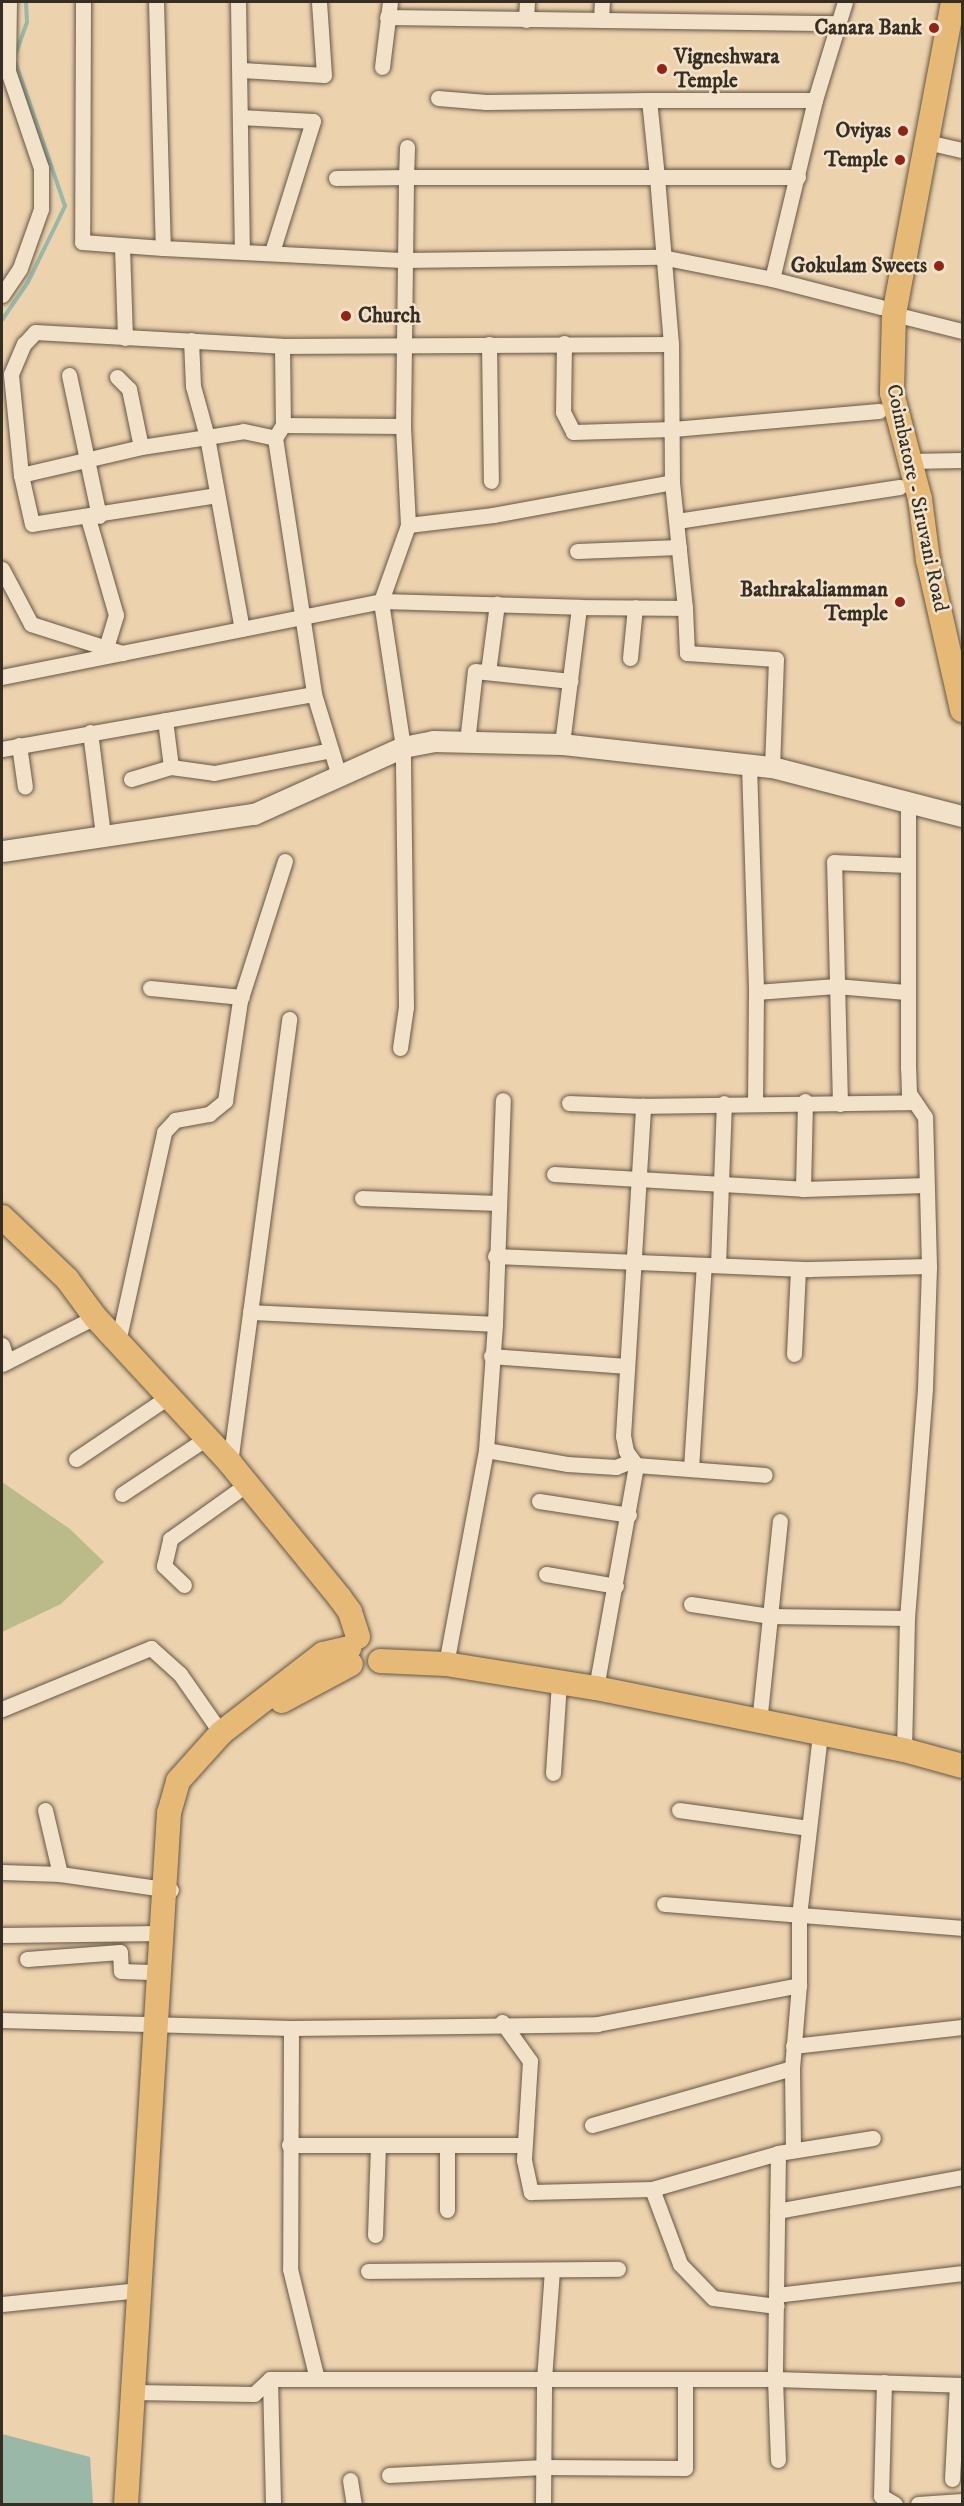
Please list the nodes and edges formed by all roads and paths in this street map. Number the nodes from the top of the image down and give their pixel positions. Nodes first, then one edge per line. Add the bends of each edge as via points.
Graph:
1 (9, 2) edge
2 (83, 2) edge
3 (156, 2) edge
4 (238, 2) edge
5 (319, 2) edge
6 (390, 2) edge
7 (526, 2) edge
8 (602, 2) edge
9 (845, 2) edge
10 (939, 2) edge
11 (953, 2) edge
12 (387, 18) junction
13 (526, 20) junction
14 (602, 20) junction
15 (838, 23) junction
16 (382, 67) dead end
17 (242, 70) junction
18 (438, 98) dead end
19 (649, 100) junction
20 (815, 100) junction
21 (240, 117) junction
22 (927, 142) junction
23 (407, 147) dead end
24 (963, 150) edge
25 (406, 177) junction
26 (657, 177) junction
27 (798, 177) junction
28 (336, 178) dead end
29 (122, 247) junction
30 (163, 248) junction
31 (242, 250) junction
32 (272, 252) junction
33 (662, 257) junction
34 (402, 260) junction
35 (772, 279) junction
36 (2, 296) edge
37 (887, 310) junction
38 (963, 332) edge
39 (125, 338) junction
40 (191, 340) junction
41 (403, 343) junction
42 (564, 343) junction
43 (489, 344) junction
44 (671, 344) junction
45 (282, 346) junction
46 (69, 375) dead end
47 (117, 377) dead end
48 (879, 411) junction
49 (403, 426) junction
50 (672, 429) junction
51 (279, 431) junction
52 (207, 437) junction
53 (141, 447) junction
54 (86, 459) junction
55 (963, 460) edge
56 (908, 461) junction
57 (21, 475) junction
58 (491, 481) dead end
59 (672, 483) junction
60 (898, 487) junction
61 (217, 495) junction
62 (93, 517) junction
63 (677, 521) junction
64 (408, 525) junction
65 (679, 547) junction
66 (577, 551) dead end
67 (928, 560) junction
68 (2, 569) edge
69 (381, 601) junction
70 (497, 604) junction
71 (579, 607) junction
72 (635, 607) junction
73 (685, 608) junction
74 (303, 617) junction
75 (242, 629) junction
76 (954, 637) edge
77 (107, 645) junction
78 (122, 653) junction
79 (630, 658) dead end
80 (488, 672) junction
81 (2, 677) edge
82 (570, 681) junction
83 (314, 694) junction
84 (963, 710) edge
85 (165, 720) junction
86 (90, 732) junction
87 (467, 742) junction
88 (562, 744) junction
89 (19, 746) junction
90 (403, 747) junction
91 (2, 749) edge
92 (331, 750) junction
93 (749, 765) junction
94 (171, 767) junction
95 (772, 767) junction
96 (339, 776) junction
97 (130, 779) dead end
98 (26, 787) dead end
99 (908, 800) junction
100 (959, 809) edge
101 (103, 835) junction
102 (2, 851) edge
103 (285, 861) dead end
104 (907, 865) junction
105 (836, 986) junction
106 (150, 988) dead end
107 (756, 992) junction
108 (906, 992) junction
109 (242, 997) junction
110 (289, 1019) dead end
111 (400, 1048) dead end
112 (503, 1100) dead end
113 (805, 1101) junction
114 (755, 1102) junction
115 (913, 1102) junction
116 (569, 1103) dead end
117 (724, 1103) junction
118 (840, 1104) junction
119 (643, 1106) junction
120 (554, 1174) dead end
121 (639, 1181) junction
122 (926, 1185) junction
123 (721, 1186) junction
124 (803, 1189) junction
125 (362, 1198) dead end
126 (498, 1203) junction
127 (6, 1226) edge
128 (495, 1256) junction
129 (636, 1262) junction
130 (711, 1265) junction
131 (929, 1266) junction
132 (798, 1269) junction
133 (250, 1312) junction
134 (95, 1317) junction
135 (495, 1324) junction
136 (118, 1342) junction
137 (2, 1345) edge
138 (794, 1354) dead end
139 (491, 1356) junction
140 (4, 1362) edge
141 (627, 1366) junction
142 (168, 1397) junction
143 (207, 1438) junction
144 (486, 1450) junction
145 (76, 1459) dead end
146 (230, 1463) junction
147 (633, 1463) junction
148 (691, 1469) junction
149 (765, 1475) dead end
150 (247, 1484) junction
151 (122, 1494) dead end
152 (539, 1501) dead end
153 (629, 1515) junction
154 (780, 1521) dead end
155 (546, 1574) dead end
156 (184, 1585) dead end
157 (616, 1586) junction
158 (691, 1604) dead end
159 (769, 1616) junction
160 (907, 1618) junction
161 (353, 1650) junction
162 (381, 1654) junction
163 (435, 1663) junction
164 (559, 1683) junction
165 (596, 1689) junction
166 (2, 1709) edge
167 (759, 1723) junction
168 (220, 1733) junction
169 (820, 1734) junction
170 (904, 1750) junction
171 (963, 1766) edge
172 (553, 1773) dead end
173 (45, 1810) dead end
174 (679, 1810) dead end
175 (809, 1827) junction
176 (2, 1872) edge
177 (60, 1874) junction
178 (168, 1890) junction
179 (664, 1904) dead end
180 (799, 1916) junction
181 (963, 1928) edge
182 (161, 1933) junction
183 (2, 1935) edge
184 (27, 1959) dead end
185 (158, 1972) junction
186 (799, 1985) junction
187 (2, 2020) edge
188 (160, 2021) junction
189 (502, 2022) junction
190 (963, 2027) edge
191 (291, 2028) junction
192 (794, 2046) junction
193 (792, 2068) junction
194 (592, 2125) dead end
195 (873, 2138) dead end
196 (289, 2145) junction
197 (378, 2145) junction
198 (447, 2145) junction
199 (524, 2145) junction
200 (785, 2151) junction
201 (963, 2177) edge
202 (651, 2189) junction
203 (447, 2210) dead end
204 (777, 2211) junction
205 (375, 2235) dead end
206 (618, 2269) dead end
207 (552, 2270) junction
208 (368, 2271) dead end
209 (963, 2273) edge
210 (139, 2290) junction
211 (776, 2301) junction
212 (2, 2304) edge
213 (270, 2379) junction
214 (316, 2379) junction
215 (544, 2379) junction
216 (685, 2379) junction
217 (775, 2379) junction
218 (884, 2382) junction
219 (960, 2385) edge
220 (138, 2392) junction
221 (778, 2460) dead end
222 (543, 2467) junction
223 (389, 2475) dead end
224 (952, 2479) dead end
225 (350, 2480) dead end
226 (963, 2501) edge
227 (126, 2505) edge
228 (135, 2505) edge
229 (273, 2505) edge
230 (354, 2505) edge
231 (543, 2505) edge
232 (895, 2505) edge
233 (918, 2505) edge

1 - 36 street via 8,71 41,168 41,209 20,268
2 - 29 street via 82,242
3 - 30 street
4 - 17 street
5 - 17 street via 324,75
6 - 12 street
7 - 13 street
8 - 14 street
9 - 15 street
10 - 37 main road
11 - 22 main road, Coimbatore - Siruvani Road
12 - 13 street
12 - 16 street
13 - 14 street
14 - 15 street
15 - 20 street
17 - 21 street
18 - 19 street via 486,102
19 - 20 street
19 - 26 street
20 - 27 street
21 - 31 street
21 - 32 street via 313,121
22 - 24 street
22 - 37 main road, Coimbatore - Siruvani Road
23 - 25 street
25 - 26 street
25 - 28 street
25 - 34 street
26 - 27 street
26 - 33 street
27 - 35 street
29 - 30 street
29 - 39 street
30 - 31 street
31 - 32 street
32 - 34 street
33 - 34 street
33 - 35 street
33 - 44 street
34 - 41 street
35 - 37 street
37 - 38 street
37 - 48 main road
37 - 56 main road, Coimbatore - Siruvani Road via 892,393
39 - 40 street
39 - 57 street via 35,332 24,344 11,374
40 - 45 street
40 - 52 street via 193,386
41 - 43 street
41 - 45 street
41 - 49 street
42 - 43 street
42 - 44 street
42 - 50 street via 563,412 573,432
43 - 58 street
44 - 50 street
45 - 51 street
46 - 54 street
47 - 53 street via 129,389
48 - 50 street
48 - 60 main road
49 - 51 street
49 - 64 street
50 - 59 street
51 - 52 street
51 - 74 street
52 - 53 street
52 - 61 street
53 - 54 street
54 - 57 street
54 - 62 street
55 - 56 street
56 - 67 main road, Coimbatore - Siruvani Road via 920,499
57 - 62 street via 32,524
59 - 63 street
59 - 64 street via 493,515
60 - 63 street
60 - 67 main road
61 - 62 street
61 - 75 street
62 - 77 street via 116,615
63 - 65 street
64 - 69 street
65 - 66 street
65 - 73 street
67 - 76 main road, Coimbatore - Siruvani Road
68 - 77 street via 31,624
69 - 70 street
69 - 74 street
69 - 90 street
70 - 71 street
70 - 80 street
71 - 72 street
71 - 82 street
72 - 73 street
72 - 79 street
73 - 95 street via 687,653 776,659
74 - 75 street
74 - 83 street
75 - 78 street
76 - 84 main road, Coimbatore - Siruvani Road
77 - 78 street
78 - 81 street
80 - 82 street
80 - 87 street via 475,671
82 - 88 street
83 - 85 street
83 - 92 street
85 - 86 street
85 - 94 street
86 - 89 street
86 - 101 street
87 - 88 main road
87 - 90 main road via 433,741
88 - 93 main road
89 - 91 street
89 - 98 street
90 - 96 main road
90 - 111 street via 406,1007
92 - 94 street via 214,773
92 - 96 street
93 - 95 main road
93 - 107 street
94 - 97 street
95 - 99 main road
96 - 101 main road via 254,814
99 - 100 main road
99 - 104 street
101 - 102 main road
103 - 109 street
104 - 105 street via 834,862
104 - 108 street
105 - 107 street
105 - 108 street
105 - 118 street
106 - 109 street
107 - 114 street
108 - 115 street via 909,1093
109 - 136 street via 225,1101 209,1114 175,1120 164,1132
110 - 133 street
112 - 126 street
113 - 114 street
113 - 118 street
113 - 124 street
114 - 117 street
115 - 118 street
115 - 122 street via 922,1108 925,1117
116 - 119 street
117 - 119 street
117 - 123 street
119 - 121 street
120 - 121 street
121 - 123 street
121 - 129 street
122 - 124 street
122 - 131 street
123 - 124 street
123 - 130 street
125 - 126 street
126 - 128 street
127 - 134 main road via 67,1280
128 - 129 street
128 - 135 street
129 - 130 street
129 - 141 street
130 - 132 street
130 - 148 street
131 - 132 street
131 - 160 street via 925,1388
132 - 138 street
133 - 135 street
133 - 146 street
134 - 136 main road
134 - 140 street
135 - 139 street
136 - 142 main road
137 - 140 street
139 - 141 street
139 - 144 street
141 - 147 street via 623,1436
142 - 143 main road
142 - 145 street
143 - 146 main road
143 - 151 street
144 - 147 street via 567,1464 616,1467
144 - 163 street
146 - 150 main road
147 - 148 street
147 - 153 street
148 - 149 street
150 - 156 street via 170,1539 164,1566
150 - 161 main road via 350,1612
152 - 153 street
153 - 157 street
154 - 159 street
155 - 157 street
157 - 165 street
158 - 159 street
159 - 160 street
159 - 167 street
160 - 170 street
161 - 162 main road via 374,1638
161 - 162 main road via 369,1670
161 - 168 main road via 322,1654
161 - 178 main road via 219,1752 195,1780 181,1819
162 - 163 main road via 396,1647
163 - 164 main road
164 - 165 main road
164 - 172 street
165 - 167 main road
166 - 168 street via 151,1648 180,1674
167 - 169 main road
168 - 178 main road via 178,1781 169,1812
169 - 170 main road
169 - 175 street
170 - 171 main road
173 - 177 street
174 - 175 street
175 - 180 street
176 - 177 street
177 - 178 street
178 - 182 main road
178 - 188 main road
179 - 180 street
180 - 181 street
180 - 186 street
182 - 183 street
182 - 185 main road
184 - 185 street via 120,1952 121,1971
185 - 188 main road
186 - 189 street via 597,2024
186 - 192 street
187 - 188 street
188 - 191 street
188 - 210 main road
188 - 220 main road
189 - 191 street
189 - 199 street via 530,2061
190 - 192 street
191 - 196 street
192 - 193 street
193 - 194 street
193 - 200 street
195 - 200 street
196 - 197 street
196 - 214 street via 290,2269
197 - 198 street
197 - 205 street
198 - 199 street
198 - 203 street
199 - 202 street via 531,2192
200 - 202 street
200 - 204 street
201 - 204 street
202 - 211 street via 680,2264 713,2298
204 - 211 street
206 - 207 street
207 - 208 street
207 - 215 street
209 - 211 street
210 - 212 street
210 - 220 main road
211 - 217 street
213 - 214 street
213 - 220 street via 254,2394
213 - 229 street
214 - 215 street
215 - 216 street
215 - 222 street
216 - 217 street
216 - 222 street via 685,2468
217 - 218 street
217 - 221 street
218 - 219 street
218 - 232 street via 881,2496
219 - 224 street
220 - 227 main road
220 - 228 main road
222 - 223 street
222 - 231 street
225 - 230 street
226 - 233 street

